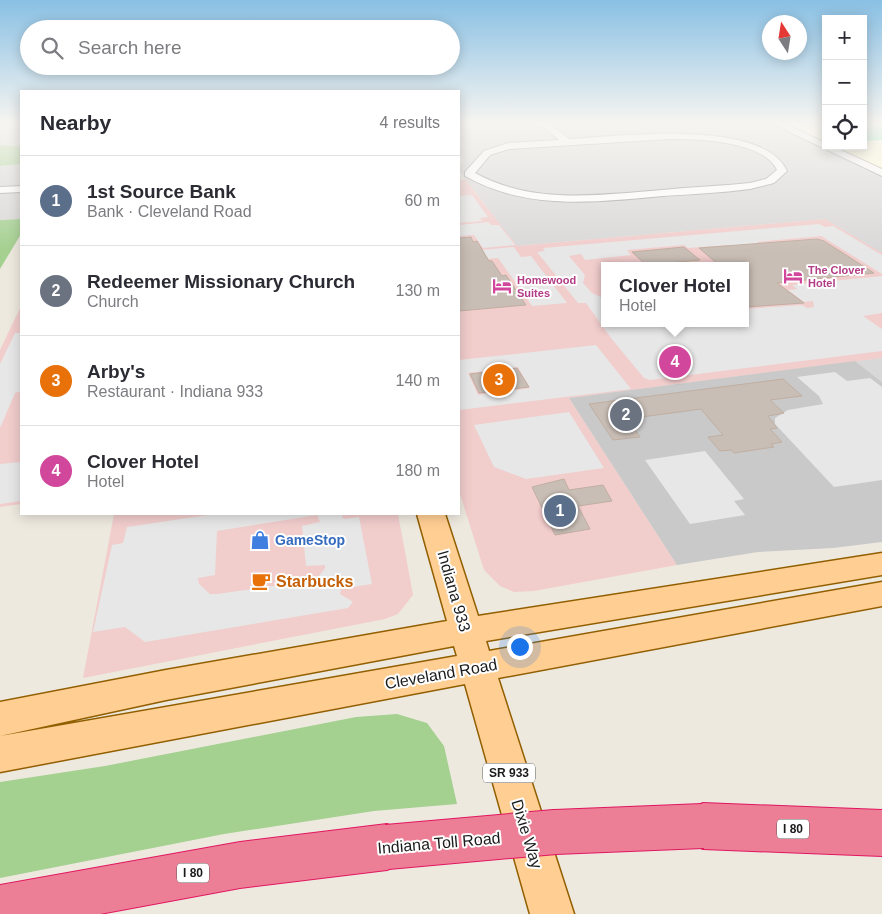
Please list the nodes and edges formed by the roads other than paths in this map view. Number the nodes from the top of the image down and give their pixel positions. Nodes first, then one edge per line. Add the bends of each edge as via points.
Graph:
1 (474, 166) edge
2 (781, 166) edge
3 (866, 166) edge
4 (882, 173) edge
5 (464, 175) edge
6 (20, 189) edge
7 (0, 190) edge
8 (432, 515) edge
9 (882, 564) edge
10 (882, 594) edge
11 (465, 631) junction
12 (476, 667) junction
13 (0, 719) edge
14 (0, 754) edge
15 (882, 833) edge
16 (0, 910) edge
17 (552, 914) edge

1 - 5 street
2 - 5 street via 780,174 770,181 738,188 570,199 538,197
3 - 4 street
6 - 7 street
8 - 11 main road, Indiana 933 / SR 933
9 - 11 main road
10 - 12 main road, Cleveland Road
11 - 12 main road, Indiana 933 / SR 933
11 - 13 main road via 166,685
12 - 14 main road, Cleveland Road
12 - 17 main road, Dixie Way / SR 933
15 - 16 highway, Indiana Toll Road / I 80, bridge via 703,826 555,832 387,847 240,865

